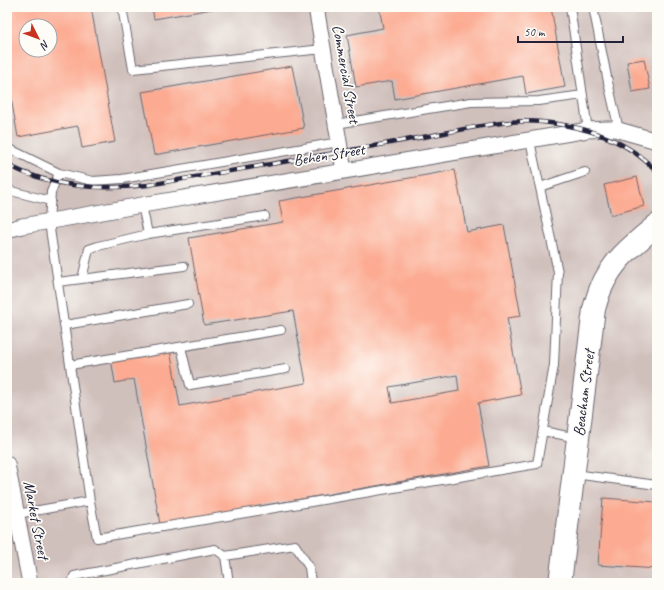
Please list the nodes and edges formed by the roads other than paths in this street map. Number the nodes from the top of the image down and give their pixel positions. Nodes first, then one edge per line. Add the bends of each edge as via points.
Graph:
1 (122, 7) edge
2 (316, 7) edge
3 (570, 7) edge
4 (593, 7) edge
5 (323, 48) junction
6 (583, 95) junction
7 (336, 124) junction
8 (588, 130) junction
9 (619, 130) junction
10 (530, 141) junction
11 (340, 142) junction
12 (657, 142) edge
13 (7, 146) edge
14 (344, 171) junction
15 (585, 172) dead end
16 (59, 173) junction
17 (540, 187) junction
18 (8, 193) edge
19 (51, 201) junction
20 (142, 205) junction
21 (265, 216) dead end
22 (49, 222) junction
23 (657, 225) edge
24 (7, 230) edge
25 (148, 234) junction
26 (184, 266) dead end
27 (82, 279) junction
28 (58, 282) junction
29 (188, 304) dead end
30 (65, 326) junction
31 (281, 330) dead end
32 (181, 347) junction
33 (70, 366) junction
34 (286, 369) dead end
35 (543, 431) junction
36 (578, 438) junction
37 (7, 464) edge
38 (574, 474) junction
39 (657, 485) edge
40 (90, 501) junction
41 (17, 514) junction
42 (225, 556) junction
43 (28, 583) edge
44 (72, 583) edge
45 (229, 583) edge
46 (311, 583) edge
47 (559, 583) edge

1 - 5 lane via 132,69
2 - 5 street, Commercial Street
3 - 6 lane
4 - 9 lane
5 - 7 street, Commercial Street
6 - 7 lane via 539,101 471,102
6 - 8 lane
7 - 11 street, Commercial Street
8 - 9 street, Behen Street
8 - 10 street, Behen Street
9 - 12 street, Behen Street
10 - 14 street, Behen Street
10 - 17 lane
11 - 14 street, Commercial Street
11 - 16 lane via 122,179 93,181
13 - 16 lane
14 - 20 street, Behen Street
15 - 17 lane
16 - 19 lane via 51,192
17 - 35 lane via 558,272 554,365
18 - 19 lane
19 - 22 lane
20 - 22 street, Behen Street
20 - 25 lane
21 - 25 lane
22 - 24 street, Behen Street
22 - 28 lane
23 - 36 main road, Beacham Street via 618,260 600,290 594,309
25 - 27 lane via 90,249
26 - 27 lane
27 - 28 lane
28 - 30 lane
29 - 30 lane
30 - 33 lane
31 - 32 lane
32 - 33 lane
32 - 34 lane via 190,385
33 - 40 lane
35 - 36 lane
35 - 40 lane via 537,464 97,538
36 - 38 main road, Beacham Street
37 - 41 street, Market Street
38 - 39 lane
38 - 47 main road, Beacham Street
40 - 41 lane
41 - 43 street, Market Street
42 - 44 lane via 215,549 74,576
42 - 45 lane
42 - 46 lane via 295,545 309,567

